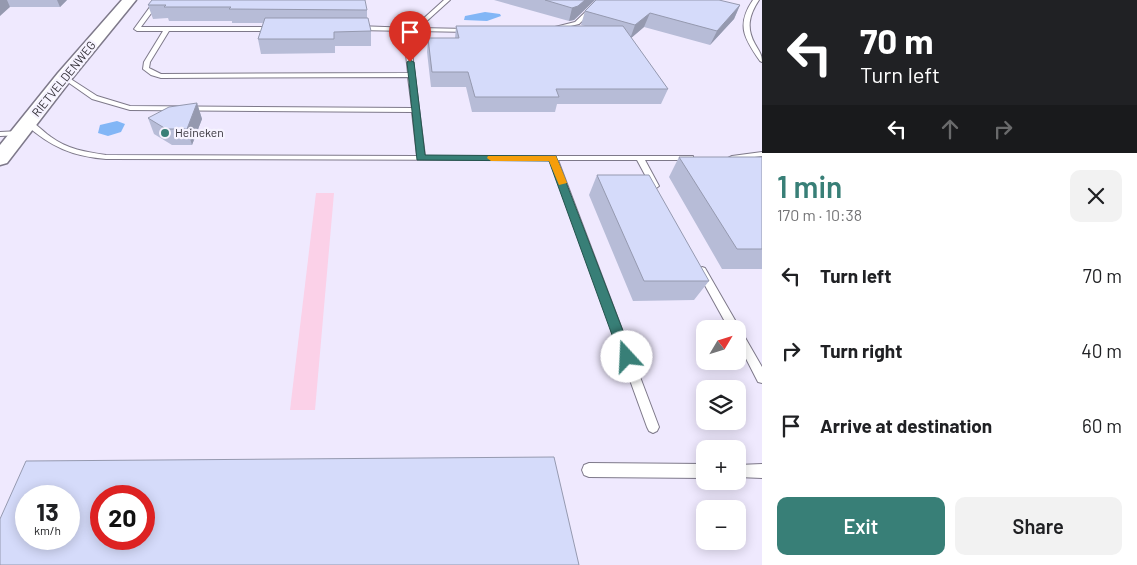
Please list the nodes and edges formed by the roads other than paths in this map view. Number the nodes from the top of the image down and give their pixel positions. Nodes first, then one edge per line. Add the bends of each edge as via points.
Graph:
1 (129, 0) edge
2 (158, 0) edge
3 (447, 0) edge
4 (601, 0) edge
5 (756, 0) edge
6 (283, 28) edge
7 (351, 28) edge
8 (167, 29) junction
9 (412, 31) junction
10 (478, 31) edge
11 (543, 31) edge
12 (762, 60) edge
13 (412, 76) junction
14 (64, 77) junction
15 (416, 110) junction
16 (24, 128) junction
17 (0, 134) edge
18 (762, 154) edge
19 (421, 158) junction
20 (553, 158) junction
21 (640, 158) junction
22 (697, 158) edge
23 (725, 158) edge
24 (0, 159) edge
25 (659, 192) edge
26 (697, 261) edge
27 (730, 320) edge
28 (746, 346) edge
29 (757, 362) edge
30 (762, 378) edge
31 (653, 427) dead end
32 (589, 470) dead end
33 (696, 471) edge
34 (746, 471) edge
35 (762, 471) edge

1 - 14 street, RIETVELDENWEG
2 - 8 lane via 137,29
3 - 9 lane
4 - 11 lane via 577,23
5 - 12 lane via 746,13 745,26 748,38
6 - 8 lane
7 - 9 lane
8 - 13 lane via 146,69 161,76
9 - 10 lane
9 - 13 lane via 407,36
13 - 15 lane
14 - 15 lane via 85,95 105,104 130,108
14 - 16 street, RIETVELDENWEG
15 - 19 lane
16 - 17 lane
16 - 19 lane via 69,150 98,157
16 - 24 street, RIETVELDENWEG
18 - 23 lane
19 - 20 lane
20 - 21 lane
20 - 31 lane
21 - 22 lane
21 - 25 lane
26 - 27 lane
28 - 29 lane
29 - 30 lane
32 - 33 lane
34 - 35 lane

